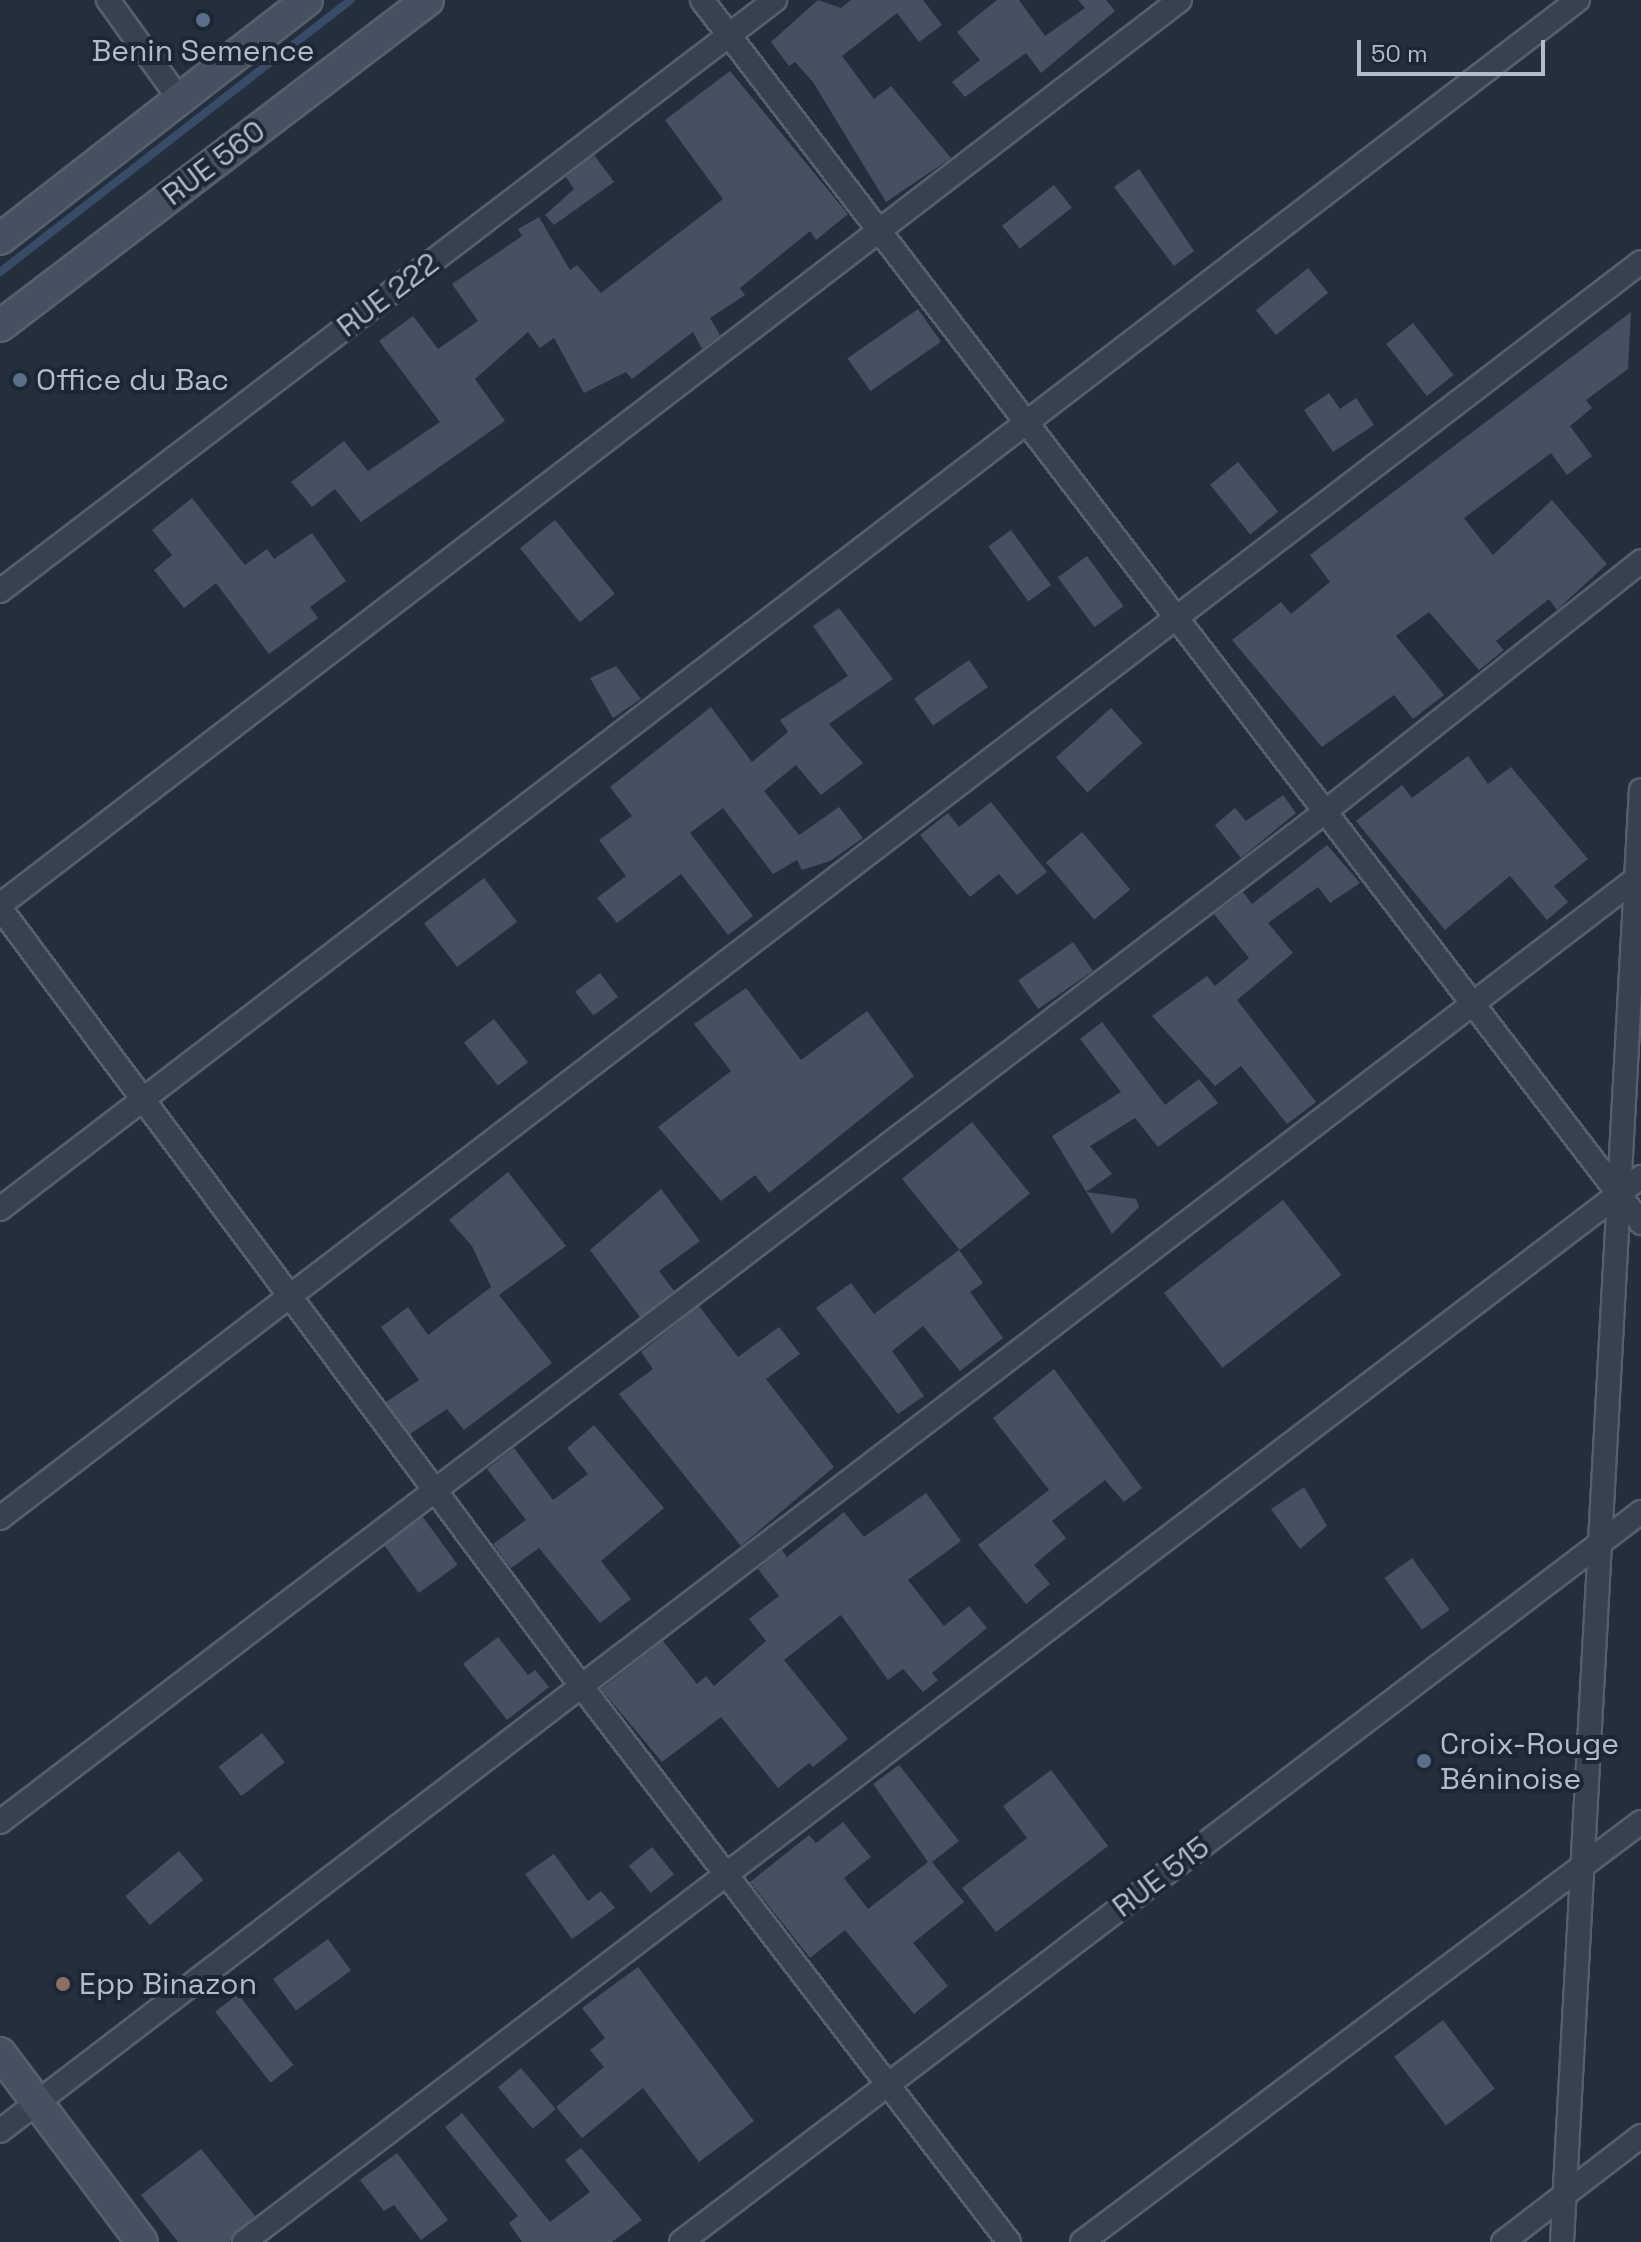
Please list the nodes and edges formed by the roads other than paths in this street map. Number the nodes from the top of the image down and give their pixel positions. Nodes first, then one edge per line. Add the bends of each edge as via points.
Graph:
1 (108, 0) edge
2 (307, 0) edge
3 (428, 0) edge
4 (702, 0) edge
5 (775, 0) edge
6 (1180, 0) edge
7 (1578, 0) edge
8 (729, 35) junction
9 (178, 97) junction
10 (880, 231) junction
11 (0, 239) edge
12 (1641, 262) edge
13 (0, 326) edge
14 (1029, 425) junction
15 (1641, 561) edge
16 (0, 591) edge
17 (1179, 620) junction
18 (1641, 790) edge
19 (1326, 811) junction
20 (1639, 877) edge
21 (0, 907) edge
22 (1475, 1005) junction
23 (140, 1103) junction
24 (1641, 1177) edge
25 (1619, 1193) junction
26 (0, 1209) edge
27 (1641, 1223) edge
28 (291, 1296) junction
29 (438, 1491) junction
30 (1641, 1512) edge
31 (0, 1518) edge
32 (1600, 1544) junction
33 (582, 1687) junction
34 (0, 1822) edge
35 (1641, 1822) edge
36 (1582, 1867) junction
37 (724, 1876) junction
38 (0, 2053) edge
39 (884, 2086) junction
40 (37, 2103) junction
41 (0, 2131) edge
42 (1641, 2136) edge
43 (1564, 2196) junction
44 (142, 2242) edge
45 (244, 2242) edge
46 (681, 2242) edge
47 (1009, 2242) edge
48 (1082, 2242) edge
49 (1503, 2242) edge
50 (1562, 2242) edge

1 - 9 street
2 - 9 main road
3 - 13 main road, RUE 560
4 - 8 street
5 - 8 street, RUE 222
6 - 10 street
7 - 14 street
8 - 10 street
8 - 16 street, RUE 222
9 - 11 main road
10 - 14 street
10 - 21 street
12 - 17 street
14 - 17 street
14 - 23 street
15 - 19 street
17 - 19 street
17 - 28 street
18 - 20 street
19 - 22 street
19 - 29 street
20 - 22 street
20 - 25 street
21 - 23 street
22 - 25 street
22 - 33 street
23 - 26 street
23 - 28 street
24 - 25 street
25 - 27 street
25 - 32 street
25 - 37 street
28 - 29 street
28 - 31 street
29 - 33 street
29 - 34 street
30 - 32 street, RUE 515
32 - 36 street
32 - 39 street, RUE 515
33 - 37 street
33 - 40 street
35 - 36 street
36 - 43 street
36 - 48 street
37 - 39 street
37 - 45 street
38 - 40 main road
39 - 46 street, RUE 515
39 - 47 street
40 - 41 street
40 - 44 main road
42 - 43 street
43 - 49 street
43 - 50 street

